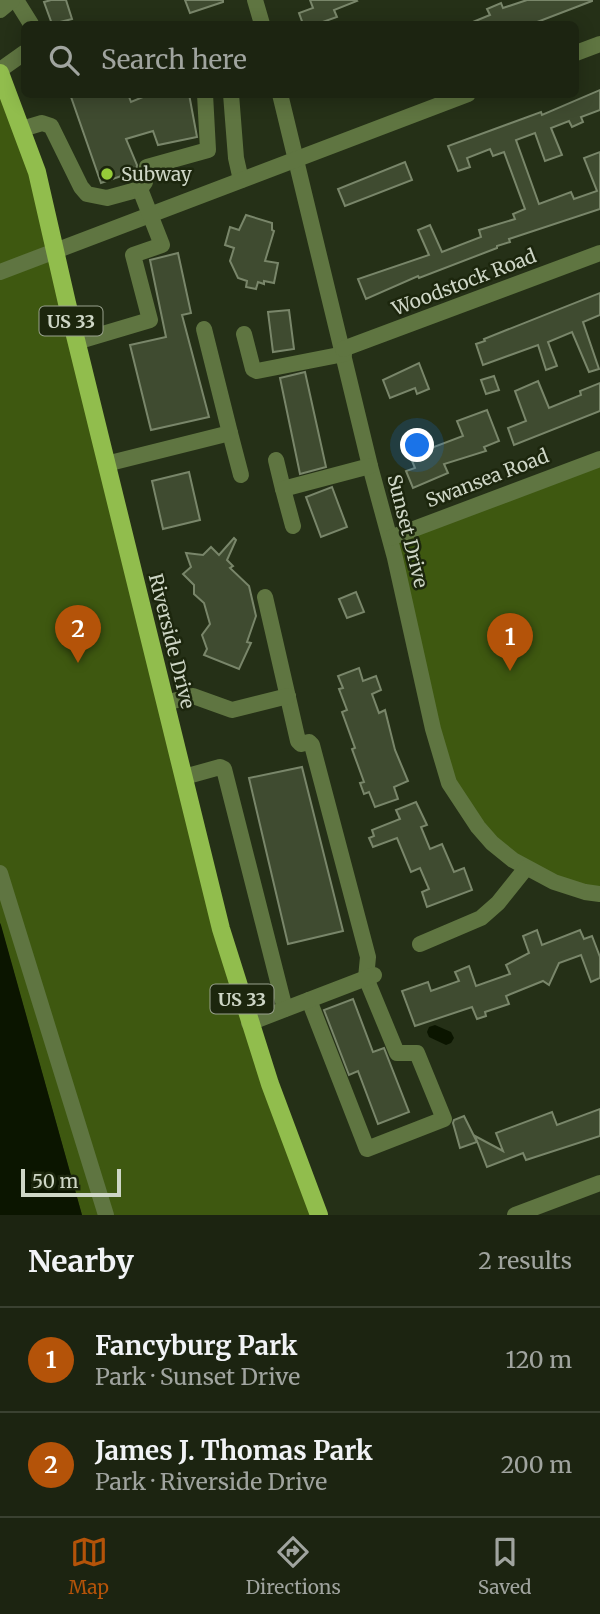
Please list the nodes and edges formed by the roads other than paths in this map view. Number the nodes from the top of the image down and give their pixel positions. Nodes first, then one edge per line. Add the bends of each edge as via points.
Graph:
1 (14, 0) edge
2 (256, 0) edge
3 (0, 10) edge
4 (29, 21) edge
5 (261, 21) edge
6 (600, 44) edge
7 (579, 52) edge
8 (21, 55) edge
9 (0, 71) edge
10 (205, 98) edge
11 (231, 98) edge
12 (281, 98) edge
13 (457, 98) edge
14 (22, 129) junction
15 (208, 150) junction
16 (236, 158) junction
17 (295, 159) junction
18 (242, 180) junction
19 (140, 189) junction
20 (150, 215) junction
21 (55, 250) junction
22 (600, 253) edge
23 (0, 272) edge
24 (204, 329) dead end
25 (244, 334) dead end
26 (76, 342) junction
27 (343, 351) junction
28 (230, 433) junction
29 (600, 458) edge
30 (276, 460) dead end
31 (106, 464) junction
32 (370, 466) junction
33 (241, 475) dead end
34 (283, 489) junction
35 (293, 526) dead end
36 (390, 538) junction
37 (265, 597) dead end
38 (288, 696) junction
39 (166, 703) junction
40 (184, 777) junction
41 (526, 868) junction
42 (0, 873) edge
43 (600, 894) edge
44 (420, 944) dead end
45 (370, 976) junction
46 (309, 1000) junction
47 (285, 1009) junction
48 (249, 1023) junction
49 (600, 1183) edge
50 (106, 1215) edge
51 (319, 1215) edge
52 (515, 1215) edge

1 - 3 street
1 - 4 street
2 - 5 street
6 - 7 street
8 - 9 street
9 - 14 main road, Riverside Drive / US 33
10 - 15 street
11 - 16 street
12 - 17 street, Sunset Drive
13 - 17 street
14 - 19 street via 42,123 51,127 87,194 107,198
14 - 21 main road, Riverside Drive / US 33
15 - 16 street
15 - 19 street via 147,167
16 - 18 street
17 - 18 street
17 - 27 street, Sunset Drive
18 - 20 street
19 - 20 street
20 - 21 street
20 - 26 street via 162,245 133,255 150,320
21 - 23 street
21 - 26 main road, Riverside Drive / US 33
22 - 27 street, Woodstock Road
24 - 28 street
25 - 27 street, Woodstock Road via 257,371
26 - 31 main road, Riverside Drive / US 33
27 - 32 street, Sunset Drive
28 - 31 street
28 - 33 street
29 - 36 street, Swansea Road
30 - 34 street
31 - 39 main road, Riverside Drive / US 33
32 - 34 street
32 - 36 street, Sunset Drive
34 - 35 street
36 - 41 street, Sunset Drive via 449,783 492,843
37 - 38 street
38 - 39 street via 232,710 193,696
38 - 45 street via 298,741 312,745
39 - 40 main road, Riverside Drive / US 33
40 - 47 street via 224,769
40 - 48 main road, Riverside Drive / US 33
41 - 43 street, Sunset Drive via 574,889
41 - 44 street via 481,918
42 - 50 street
45 - 46 street
45 - 46 street via 397,1053 417,1053 443,1119 367,1149
46 - 47 street
47 - 48 street
48 - 51 main road, Riverside Drive / US 33
49 - 52 street

